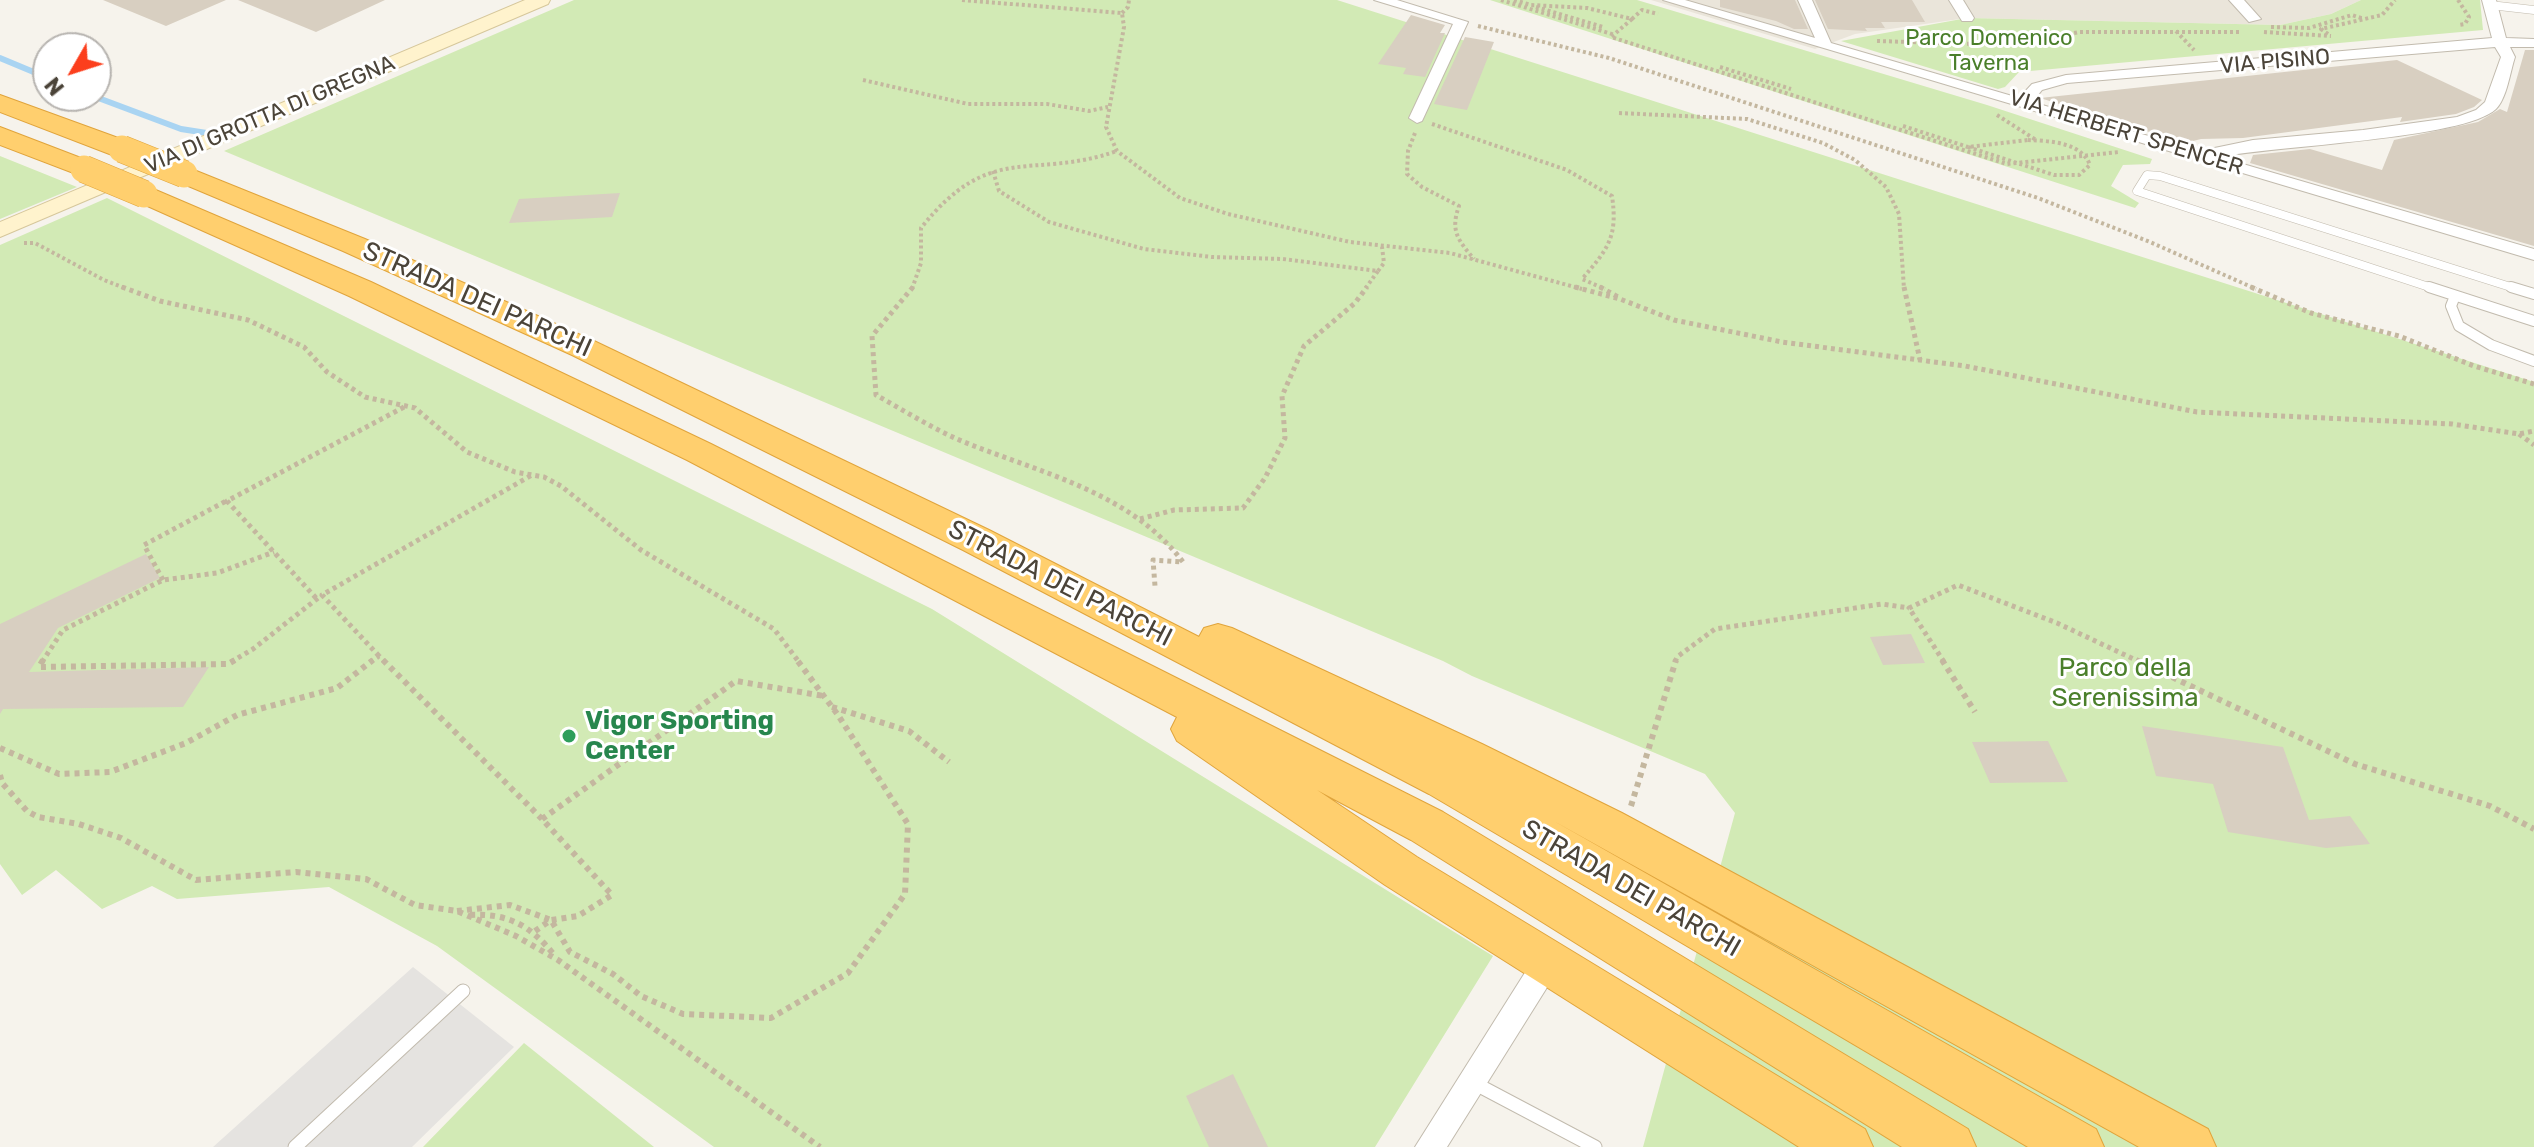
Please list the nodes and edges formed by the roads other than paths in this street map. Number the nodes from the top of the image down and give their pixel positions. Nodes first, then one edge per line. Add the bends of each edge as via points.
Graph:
1 (541, 0) edge
2 (1381, 0) edge
3 (1805, 0) edge
4 (1956, 0) edge
5 (2236, 0) edge
6 (2520, 0) edge
7 (1674, 1) edge
8 (2489, 2) edge
9 (2524, 9) junction
10 (2534, 10) edge
11 (1967, 18) dead end
12 (2258, 23) road end
13 (2500, 42) junction
14 (2534, 43) edge
15 (1825, 45) junction
16 (2024, 102) junction
17 (0, 103) edge
18 (1422, 120) road end
19 (0, 135) edge
20 (2204, 155) junction
21 (7, 236) edge
22 (2534, 255) edge
23 (2534, 294) edge
24 (2455, 296) junction
25 (2534, 321) edge
26 (2534, 361) edge
27 (976, 540) junction
28 (1029, 622) junction
29 (1536, 980) dead end
30 (463, 991) dead end
31 (1472, 1082) junction
32 (295, 1147) edge
33 (1430, 1147) edge
34 (1595, 1147) edge
35 (1847, 1147) edge
36 (1950, 1147) edge
37 (2078, 1147) edge
38 (2190, 1147) edge

1 - 21 street, VIA DI GROTTA DI GREGNA
2 - 18 street via 1461,22
3 - 15 street
4 - 11 street
5 - 12 street
6 - 9 lane
7 - 15 street, VIA HERBERT SPENCER
8 - 9 lane
8 - 13 street
9 - 10 lane
13 - 14 street, VIA PISINO
13 - 16 street, VIA PISINO via 2059,80 2037,87
13 - 20 street via 2508,54 2504,73 2492,104 2477,115 2441,125
15 - 16 street, VIA HERBERT SPENCER
16 - 20 street, VIA HERBERT SPENCER
17 - 27 highway, STRADA DEI PARCHI, bridge via 368,251 568,341
19 - 28 highway, STRADA DEI PARCHI, bridge via 360,289 699,452
20 - 22 street, VIA HERBERT SPENCER
23 - 24 lane via 2160,176 2147,175 2137,191
24 - 25 lane
24 - 26 lane via 2451,306 2459,326
27 - 37 highway, STRADA DEI PARCHI via 1444,781
27 - 38 highway via 1261,657 1467,756 1700,877
28 - 35 highway via 1401,871
28 - 36 highway, STRADA DEI PARCHI via 1427,826
29 - 31 street
30 - 32 lane
31 - 33 street
31 - 34 lane

